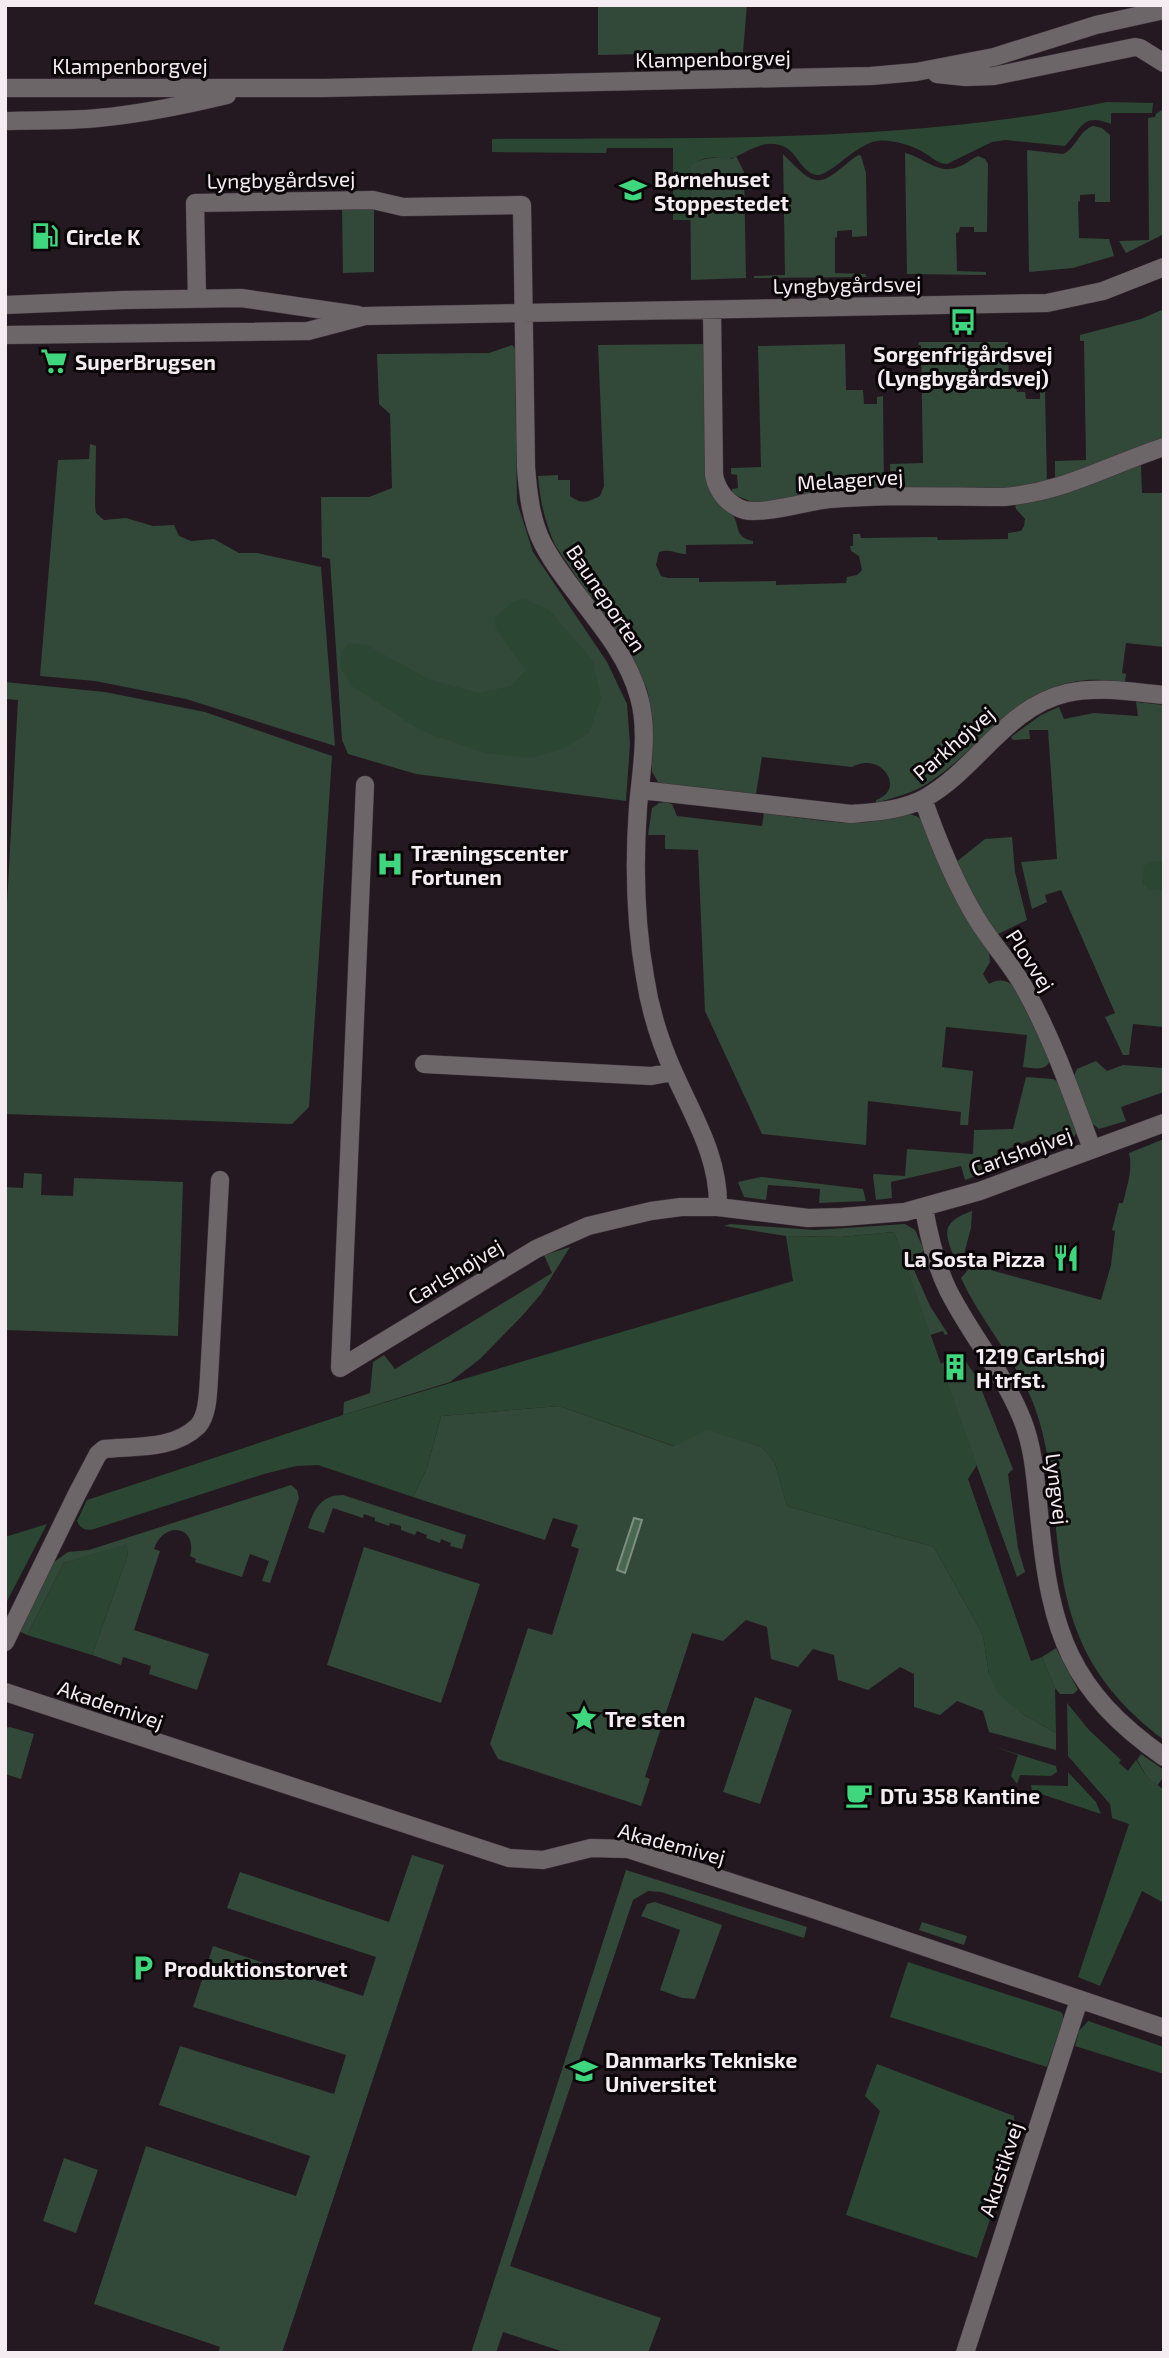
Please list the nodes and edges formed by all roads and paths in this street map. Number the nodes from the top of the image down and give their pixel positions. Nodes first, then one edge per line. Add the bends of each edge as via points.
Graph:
1 (1164, 10) edge
2 (1164, 63) edge
3 (916, 72) junction
4 (255, 88) junction
5 (5, 89) edge
6 (5, 121) edge
7 (1164, 267) edge
8 (197, 298) junction
9 (5, 305) edge
10 (712, 310) junction
11 (524, 313) junction
12 (365, 316) junction
13 (5, 335) edge
14 (1164, 447) edge
15 (1164, 695) edge
16 (365, 785) dead end
17 (641, 790) junction
18 (923, 799) junction
19 (424, 1064) dead end
20 (673, 1072) junction
21 (1164, 1123) edge
22 (1092, 1149) junction
23 (220, 1180) dead end
24 (718, 1207) junction
25 (924, 1208) junction
26 (5, 1642) edge
27 (5, 1692) edge
28 (1164, 1757) edge
29 (1079, 2000) junction
30 (1164, 2028) edge
31 (965, 2353) edge

1 - 3 street, Klampenborgvej via 1096,25 994,57
2 - 3 street via 1135,47 994,76
3 - 4 street, Klampenborgvej via 825,78
4 - 5 street, Klampenborgvej
4 - 6 street, Klampenborgvej via 123,116
7 - 10 street, Lyngbygårdsvej via 1103,291 1047,303
8 - 9 street, Lyngbygårdsvej
8 - 11 street, Lyngbygårdsvej via 195,203 373,200 403,207 522,205
8 - 12 street, Lyngbygårdsvej via 241,298
10 - 11 street, Lyngbygårdsvej
10 - 14 street, Melagervej via 714,475 723,496 744,510 830,499 1029,494 1082,480
11 - 12 street, Lyngbygårdsvej
11 - 17 street, Bauneporten via 526,467 532,513 551,557 634,681 644,726
12 - 13 street, Lyngbygårdsvej via 308,331
15 - 18 street, Parkhøjvej via 1091,690 1040,703 1020,714
16 - 24 street, Carlshøjvej via 340,1368 559,1238 651,1211
17 - 18 street, Parkhøjvej via 852,814
17 - 20 street, Bauneporten via 636,889 644,972 654,1022
18 - 22 street, Plovvej via 953,876 1046,1030
19 - 20 street via 651,1076
20 - 24 street, Bauneporten via 710,1150
21 - 22 street, Carlshøjvej
22 - 25 street, Carlshøjvej
23 - 26 street via 209,1378 199,1425 173,1442 104,1449 98,1454
24 - 25 street, Carlshøjvej via 808,1218
25 - 28 street, Lyngvej via 932,1248 948,1289 1023,1420 1034,1464 1050,1599 1062,1639 1101,1703
27 - 29 street, Akademivej via 509,1858 544,1860 591,1848 628,1849
29 - 30 street, Akademivej
29 - 31 street, Akustikvej

